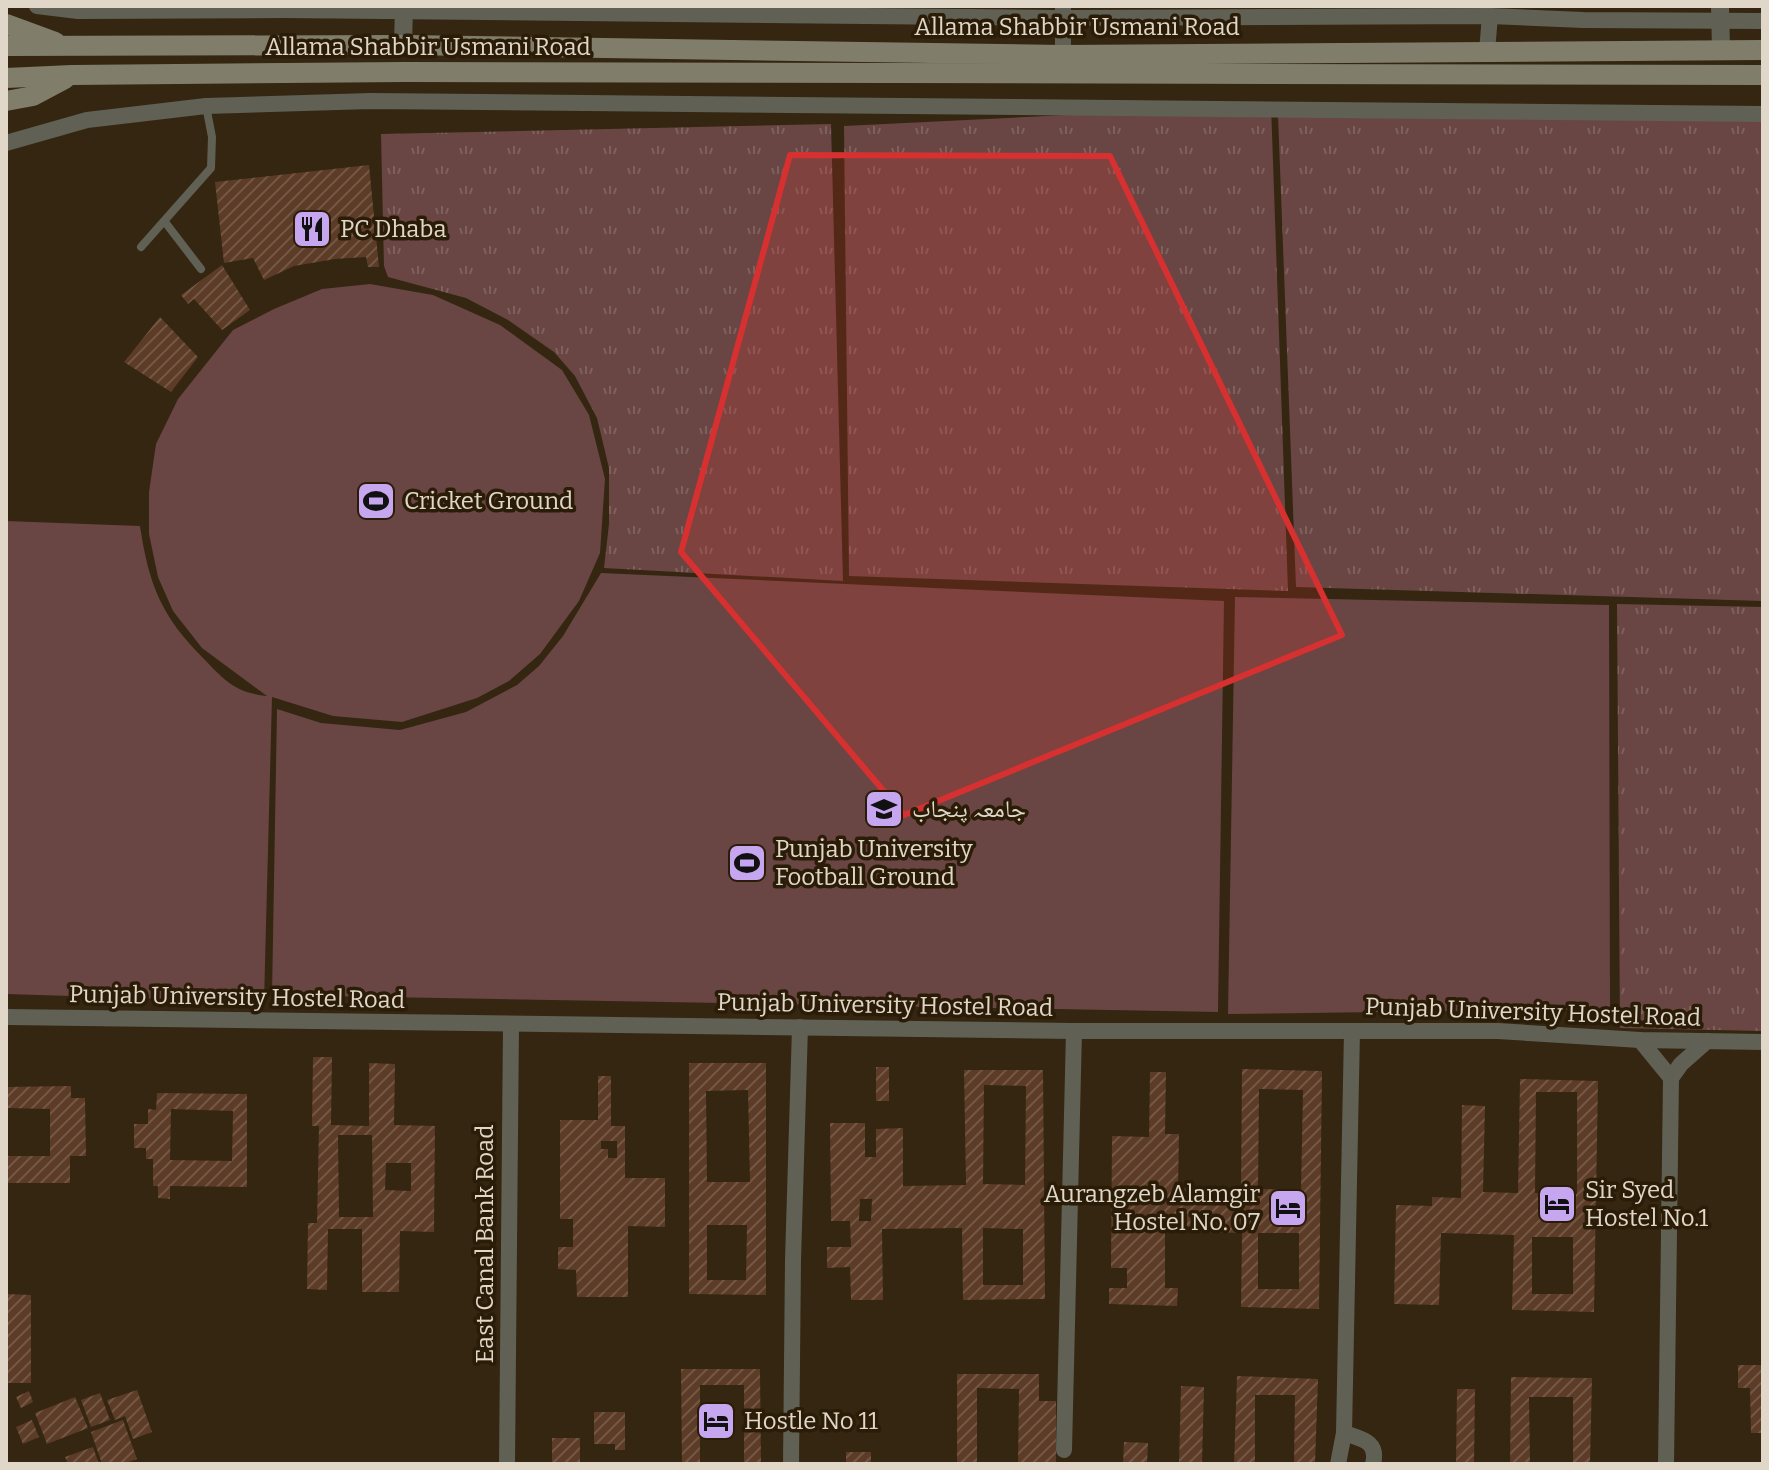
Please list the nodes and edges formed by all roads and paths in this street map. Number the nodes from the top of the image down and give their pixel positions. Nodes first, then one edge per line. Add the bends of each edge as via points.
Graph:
1 (37, 6) edge
2 (404, 9) edge
3 (1490, 11) edge
4 (1063, 12) edge
5 (1540, 12) edge
6 (1720, 14) edge
7 (1583, 20) junction
8 (1763, 21) edge
9 (6, 24) edge
10 (63, 45) junction
11 (403, 45) junction
12 (6, 46) edge
13 (1721, 50) junction
14 (1763, 50) edge
15 (1487, 51) junction
16 (1583, 51) junction
17 (1063, 55) junction
18 (72, 75) junction
19 (1763, 75) edge
20 (6, 78) edge
21 (6, 101) edge
22 (206, 106) junction
23 (1763, 114) edge
24 (6, 143) edge
25 (165, 222) junction
26 (141, 247) dead end
27 (201, 269) dead end
28 (6, 1017) edge
29 (511, 1025) junction
30 (800, 1027) junction
31 (1074, 1031) junction
32 (1352, 1031) junction
33 (1640, 1040) junction
34 (1707, 1041) junction
35 (1763, 1042) edge
36 (1671, 1078) junction
37 (1344, 1433) junction
38 (1064, 1450) dead end
39 (503, 1461) edge
40 (791, 1464) edge
41 (1338, 1464) edge
42 (1373, 1464) edge
43 (1666, 1464) edge

1 - 2 street via 78,11
2 - 4 street
2 - 11 street
3 - 4 street
3 - 5 street
3 - 15 street
4 - 17 street
5 - 7 street
6 - 7 street
6 - 8 street
6 - 13 street
7 - 16 street
9 - 10 main road
10 - 11 main road, Allama Shabbir Usmani Road
10 - 12 main road, Allama Shabbir Usmani Road
11 - 17 main road, Allama Shabbir Usmani Road
13 - 14 main road, Allama Shabbir Usmani Road
13 - 16 main road, Allama Shabbir Usmani Road
15 - 16 main road, Allama Shabbir Usmani Road
15 - 17 main road, Allama Shabbir Usmani Road
18 - 19 main road, Allama Shabbir Usmani Road
18 - 20 main road, Allama Shabbir Usmani Road
18 - 21 main road via 33,96
22 - 23 street via 387,101
22 - 24 street via 87,120
22 - 25 lane via 211,168
25 - 26 lane
25 - 27 lane
28 - 29 street, Punjab University Hostel Road
29 - 30 street, Punjab University Hostel Road
29 - 39 street, East Canal Bank Road
30 - 31 street, Punjab University Hostel Road
30 - 40 street
31 - 32 street, Punjab University Hostel Road
31 - 38 street
32 - 33 street, Punjab University Hostel Road via 1498,1031
32 - 37 street
33 - 34 street, Punjab University Hostel Road
33 - 36 street
34 - 35 street, Punjab University Hostel Road
34 - 36 street
36 - 43 street
37 - 41 street
37 - 42 street via 1371,1444

